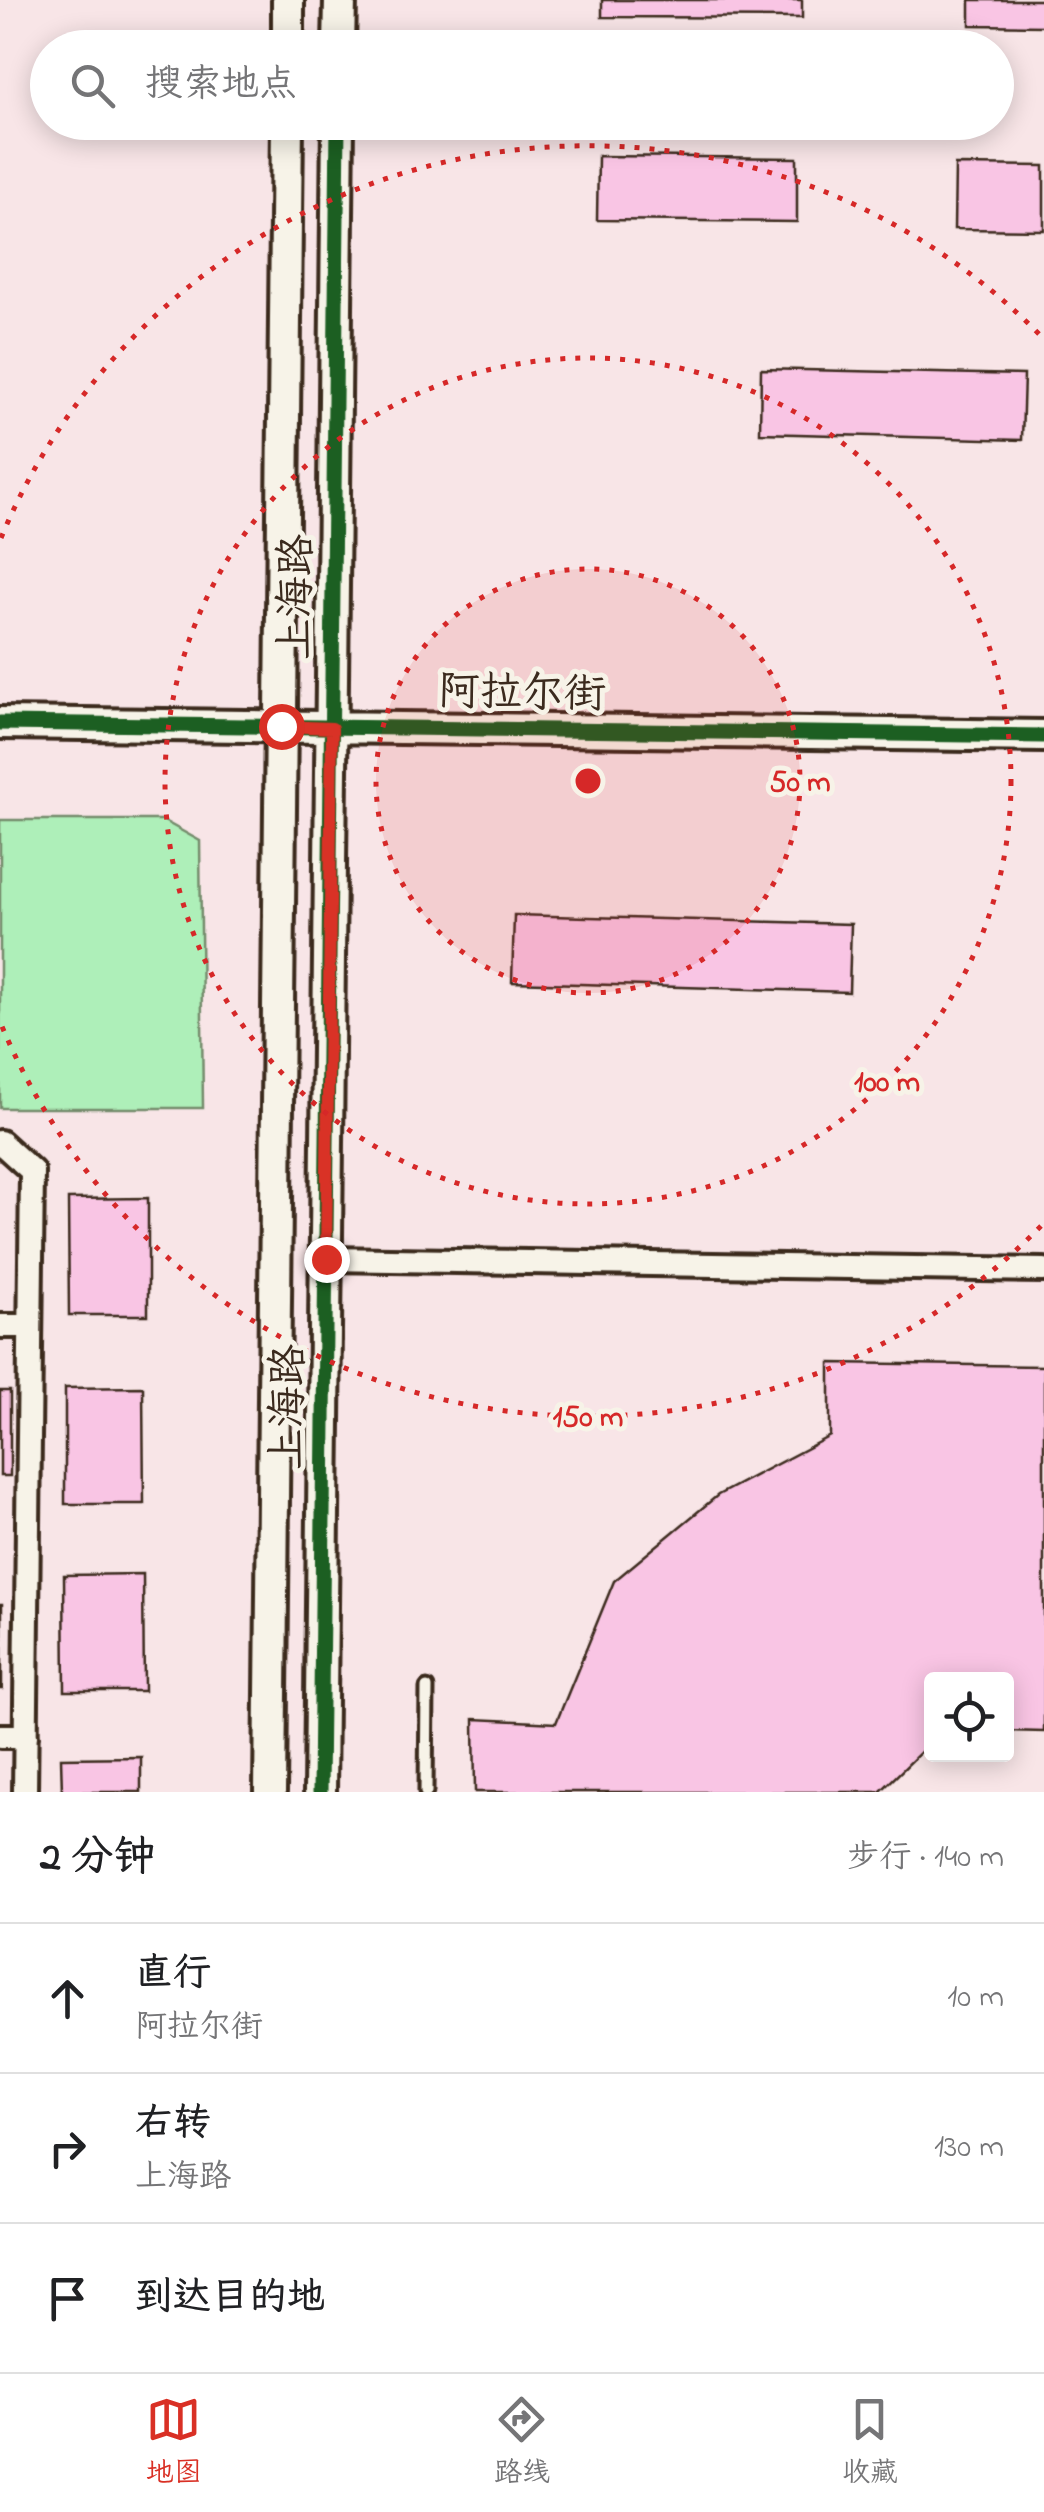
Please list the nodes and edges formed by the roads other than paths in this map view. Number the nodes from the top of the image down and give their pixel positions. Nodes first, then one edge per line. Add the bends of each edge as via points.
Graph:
1 (288, 0) edge
2 (340, 0) edge
3 (288, 30) edge
4 (339, 30) edge
5 (287, 140) edge
6 (338, 140) edge
7 (0, 724) edge
8 (281, 726) junction
9 (332, 728) junction
10 (1044, 736) edge
11 (0, 1142) edge
12 (326, 1259) junction
13 (1044, 1270) edge
14 (0, 1326) edge
15 (30, 1326) junction
16 (427, 1688) dead end
17 (0, 1736) edge
18 (26, 1736) junction
19 (25, 1792) edge
20 (270, 1792) edge
21 (320, 1792) edge
22 (426, 1792) edge

1 - 3 street
2 - 4 street
5 - 8 street, 上海路
6 - 9 street, 上海路
7 - 8 street, 阿拉尔街
8 - 9 street, 阿拉尔街
8 - 20 street, 上海路
9 - 10 street, 阿拉尔街
9 - 12 street, 上海路
11 - 15 street via 32,1171
12 - 13 street
12 - 21 street, 上海路
14 - 15 street
15 - 18 street
16 - 22 lane
17 - 18 street
18 - 19 street

